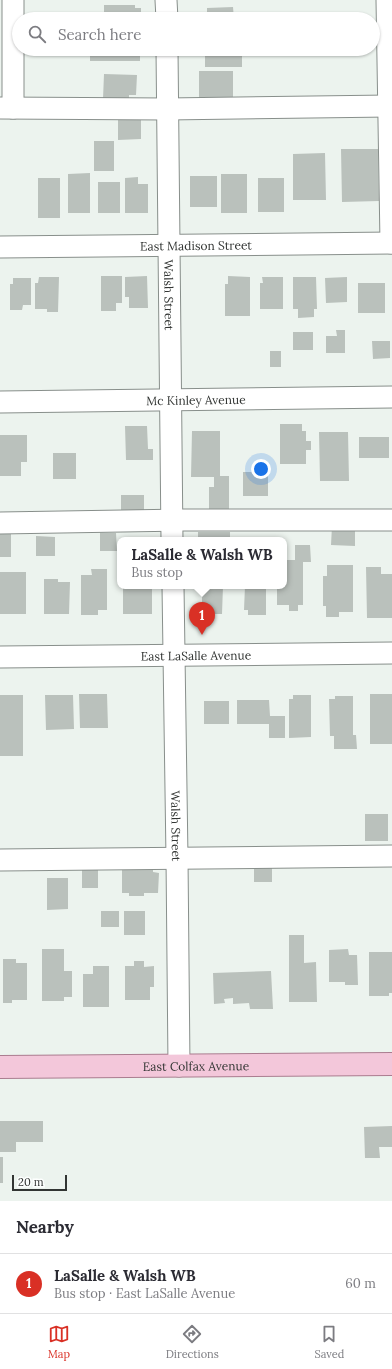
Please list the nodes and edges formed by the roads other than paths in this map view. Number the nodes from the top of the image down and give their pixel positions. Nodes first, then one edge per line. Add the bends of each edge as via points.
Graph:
1 (13, 0) edge
2 (166, 0) edge
3 (387, 0) edge
4 (12, 12) edge
5 (166, 12) edge
6 (12, 15) edge
7 (167, 56) edge
8 (388, 106) junction
9 (6, 108) edge
10 (167, 109) junction
11 (391, 243) edge
12 (168, 245) junction
13 (0, 247) edge
14 (392, 397) edge
15 (170, 399) junction
16 (0, 402) edge
17 (392, 520) edge
18 (0, 523) edge
19 (172, 530) edge
20 (173, 589) edge
21 (392, 653) edge
22 (173, 655) junction
23 (0, 657) edge
24 (392, 856) edge
25 (177, 858) junction
26 (0, 860) edge
27 (392, 1064) edge
28 (178, 1066) junction
29 (0, 1067) edge

1 - 4 street
2 - 5 street
3 - 8 street
6 - 9 street
7 - 10 street, Walsh Street
8 - 10 street
8 - 11 street
9 - 10 street
10 - 12 street, Walsh Street
11 - 12 street, East Madison Street
12 - 13 street, East Madison Street
12 - 15 street, Walsh Street
14 - 15 street, Mc Kinley Avenue
15 - 16 street, Mc Kinley Avenue
15 - 19 street, Walsh Street
17 - 19 street
18 - 19 street
20 - 22 street, Walsh Street
21 - 22 street, East LaSalle Avenue
22 - 23 street, East LaSalle Avenue
22 - 25 street, Walsh Street
24 - 25 street
25 - 26 street
25 - 28 street, Walsh Street
27 - 28 main road, East Colfax Avenue
28 - 29 main road, East Colfax Avenue

